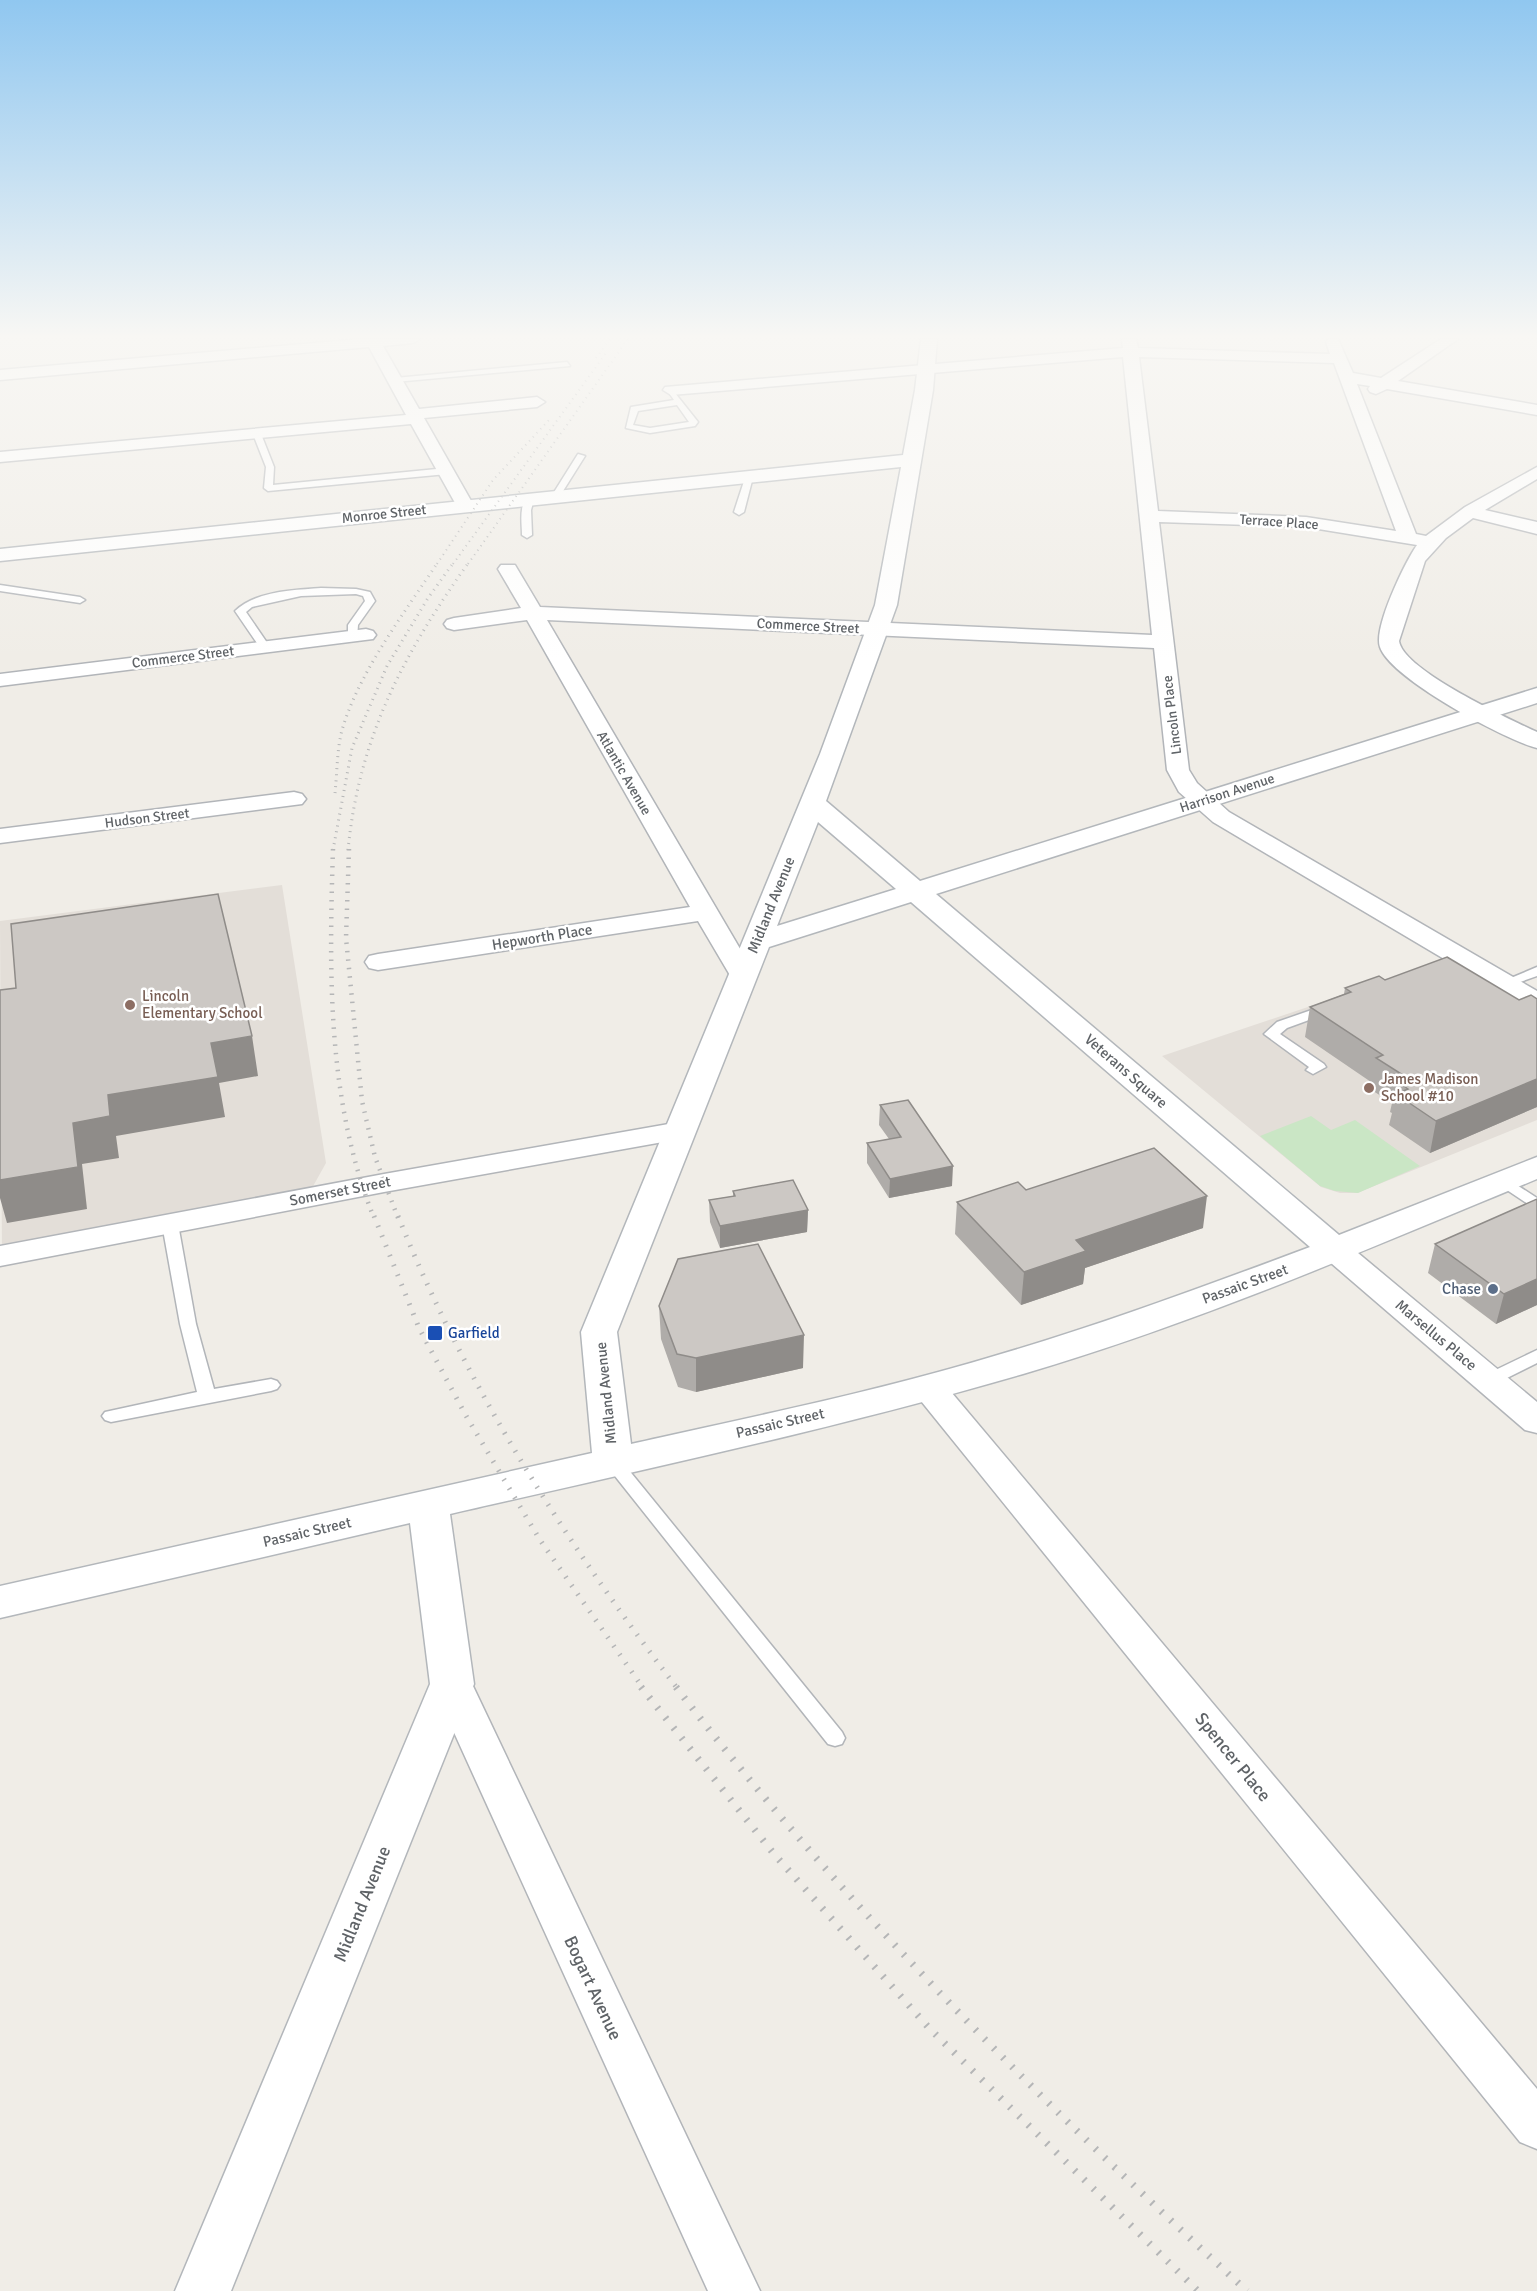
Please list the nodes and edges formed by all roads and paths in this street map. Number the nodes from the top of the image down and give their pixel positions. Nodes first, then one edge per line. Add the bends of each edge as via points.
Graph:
1 (129, 446) edge
2 (262, 446) edge
3 (433, 446) edge
4 (914, 446) edge
5 (1141, 446) edge
6 (1372, 446) edge
7 (581, 456) dead end
8 (0, 458) edge
9 (912, 460) junction
10 (447, 471) junction
11 (1537, 472) edge
12 (749, 477) junction
13 (555, 497) junction
14 (530, 499) junction
15 (465, 506) junction
16 (739, 512) dead end
17 (1472, 512) junction
18 (1149, 516) junction
19 (1537, 528) edge
20 (527, 535) dead end
21 (1408, 538) junction
22 (1431, 542) junction
23 (0, 555) edge
24 (508, 569) dead end
25 (0, 588) edge
26 (80, 600) dead end
27 (531, 613) junction
28 (454, 624) dead end
29 (877, 629) junction
30 (359, 636) joint
31 (1163, 642) junction
32 (265, 647) junction
33 (0, 680) edge
34 (1537, 695) edge
35 (1479, 713) junction
36 (1537, 741) edge
37 (294, 799) dead end
38 (1201, 802) junction
39 (812, 803) junction
40 (0, 836) edge
41 (918, 891) junction
42 (706, 912) junction
43 (756, 942) junction
44 (378, 962) dead end
45 (1537, 971) edge
46 (743, 976) junction
47 (1506, 983) junction
48 (1537, 1002) edge
49 (1338, 1005) edge
50 (1313, 1070) dead end
51 (680, 1131) junction
52 (1537, 1167) edge
53 (1503, 1181) junction
54 (1537, 1205) edge
55 (170, 1224) junction
56 (1335, 1250) junction
57 (0, 1256) edge
58 (1537, 1356) edge
59 (1489, 1380) junction
60 (271, 1385) dead end
61 (929, 1388) junction
62 (207, 1396) junction
63 (111, 1416) dead end
64 (1537, 1421) edge
65 (613, 1462) junction
66 (428, 1504) junction
67 (0, 1602) edge
68 (452, 1684) junction
69 (835, 1738) dead end
70 (1537, 2126) edge
71 (203, 2291) edge
72 (734, 2291) edge

1 - 8 street
2 - 10 lane via 270,467 268,488
3 - 10 street
4 - 9 street, Midland Avenue
5 - 18 street, Lincoln Place
6 - 21 street
7 - 13 lane
9 - 12 street, Monroe Street
9 - 29 street, Midland Avenue via 886,605
10 - 15 street
11 - 17 street
12 - 13 street, Monroe Street
12 - 16 lane
13 - 14 street, Monroe Street
14 - 15 street, Monroe Street
14 - 20 lane via 526,510
15 - 23 street, Monroe Street
17 - 19 street
17 - 22 street
18 - 21 street, Terrace Place via 1306,522
18 - 31 street, Lincoln Place
21 - 22 street, Terrace Place
22 - 35 street via 1408,576 1388,638 1391,650 1413,673
24 - 27 street, Atlantic Avenue
25 - 26 lane
27 - 28 street, Commerce Street
27 - 29 street, Commerce Street
27 - 42 street, Atlantic Avenue
29 - 31 street, Commerce Street
29 - 39 street, Midland Avenue
30 - 32 street, Commerce Street
30 - 32 lane via 351,632 370,601 367,594 349,590 290,596 255,601 240,611
31 - 38 street, Lincoln Place via 1178,770
32 - 33 street, Commerce Street
34 - 35 street, Harrison Avenue
35 - 36 street
35 - 38 street, Harrison Avenue
37 - 40 street, Hudson Street
38 - 41 street, Harrison Avenue
38 - 47 street, Lincoln Place via 1454,963
39 - 41 street, Veterans Square
39 - 43 street, Midland Avenue
41 - 43 street
41 - 56 street, Veterans Square
42 - 44 street, Hepworth Place
42 - 46 street, Atlantic Avenue
43 - 46 street, Midland Avenue
45 - 47 lane
46 - 51 street, Midland Avenue
47 - 48 street, Lincoln Place
49 - 50 lane via 1282,1025 1271,1034 1319,1067
51 - 55 street, Somerset Street
51 - 65 street, Midland Avenue via 599,1332
52 - 53 street, Passaic Street
53 - 54 lane
53 - 56 street, Passaic Street
55 - 57 street, Somerset Street
55 - 62 lane via 188,1324
56 - 59 street, Marsellus Place
56 - 61 street, Passaic Street via 1153,1318
58 - 59 lane
59 - 64 street, Marsellus Place
60 - 62 lane
61 - 65 street, Passaic Street
61 - 70 street, Spencer Place
62 - 63 lane
65 - 66 street, Passaic Street
65 - 69 lane
66 - 67 street, Passaic Street
66 - 68 street, Midland Avenue
68 - 71 street, Midland Avenue
68 - 72 street, Bogart Avenue

